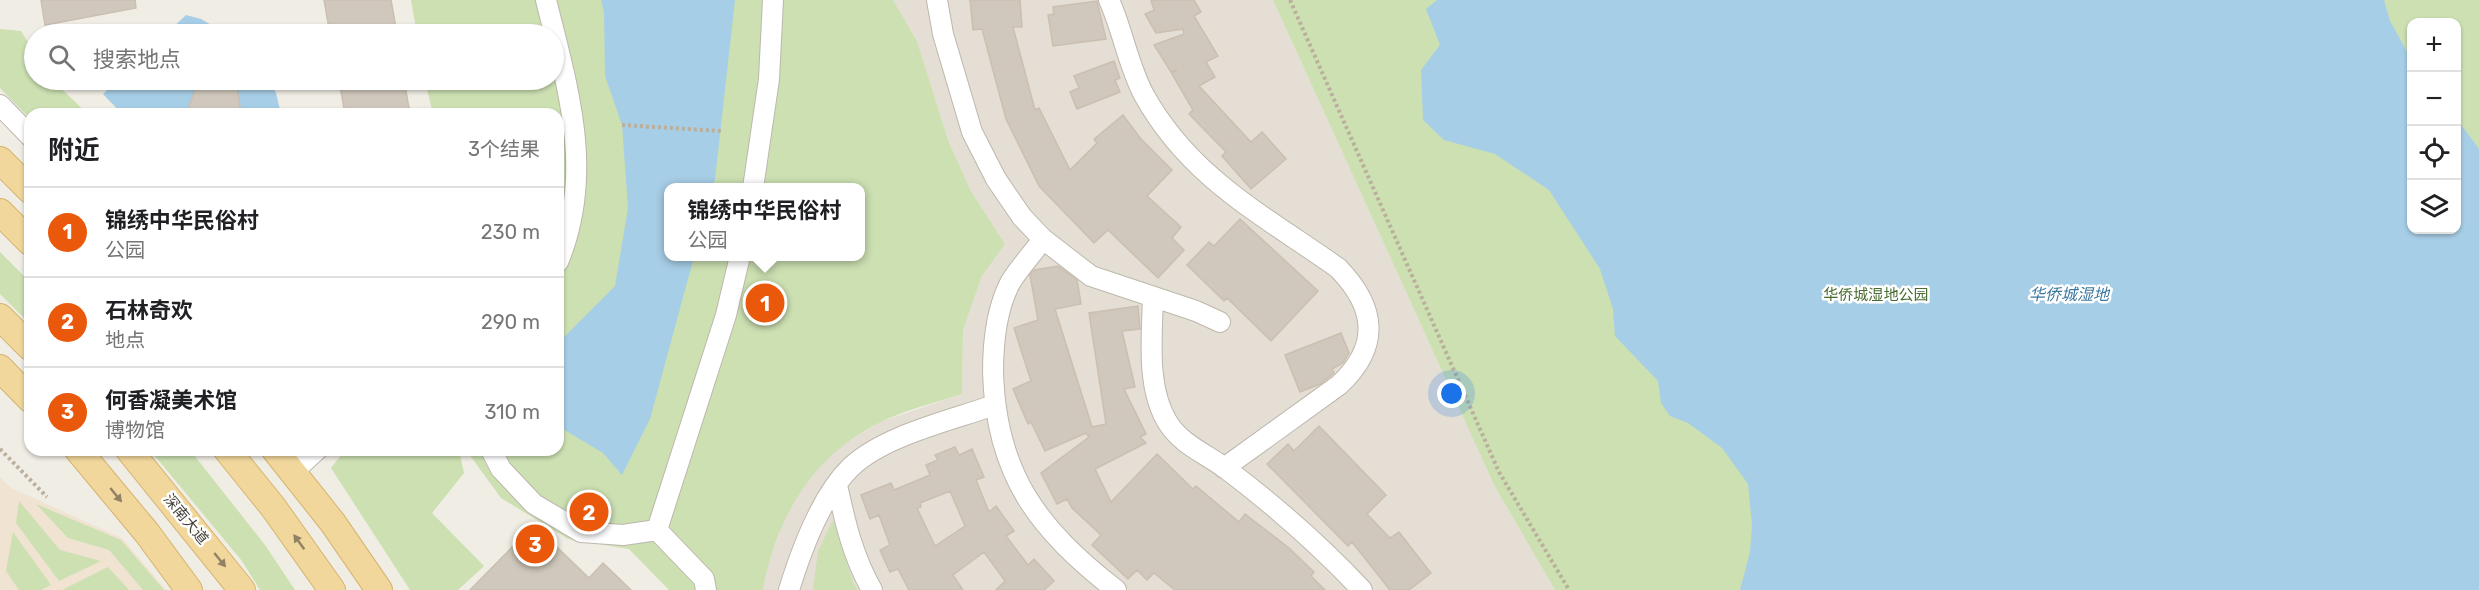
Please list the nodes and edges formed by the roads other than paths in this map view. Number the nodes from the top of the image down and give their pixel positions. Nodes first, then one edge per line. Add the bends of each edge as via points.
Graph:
1 (546, 0) edge
2 (772, 0) edge
3 (938, 0) edge
4 (1109, 0) edge
5 (552, 24) edge
6 (564, 74) edge
7 (0, 105) edge
8 (24, 130) edge
9 (0, 160) edge
10 (754, 183) edge
11 (24, 184) edge
12 (0, 212) edge
13 (24, 236) edge
14 (1043, 239) junction
15 (564, 240) edge
16 (739, 261) edge
17 (1153, 297) junction
18 (0, 317) edge
19 (1220, 322) dead end
20 (24, 341) edge
21 (0, 368) edge
22 (24, 393) edge
23 (994, 405) junction
24 (83, 456) edge
25 (134, 456) edge
26 (232, 456) edge
27 (279, 456) edge
28 (310, 456) edge
29 (494, 456) edge
30 (1224, 468) junction
31 (293, 472) junction
32 (837, 485) junction
33 (333, 523) junction
34 (657, 530) junction
35 (189, 590) edge
36 (242, 590) edge
37 (333, 590) edge
38 (359, 590) edge
39 (379, 590) edge
40 (706, 590) edge
41 (789, 590) edge
42 (872, 590) edge
43 (1116, 590) edge
44 (1362, 590) edge

1 - 5 street
2 - 10 street via 769,79
3 - 14 street via 943,34 972,132 996,179
4 - 30 street via 1143,93 1176,142 1219,186 1338,267 1366,305 1366,350 1355,370
6 - 15 street via 578,153 575,200
7 - 8 street
9 - 11 main road
12 - 13 main road
14 - 17 street via 1091,276
14 - 23 street via 1011,283 997,318
16 - 34 street via 726,315
17 - 19 street
17 - 30 street via 1153,370 1161,409 1177,435
18 - 20 main road
21 - 22 main road
23 - 32 street via 886,444 850,468
23 - 43 street via 1002,444 1031,507 1072,553
24 -> 35 main road
25 -> 36 main road, 深南大道
37 -> 26 main road
27 - 31 main road
28 - 31 street
29 - 34 street via 501,469 534,504 581,532 623,535
30 - 44 street via 1305,534
31 - 33 main road
32 - 41 street via 811,531
32 - 42 street via 846,528
33 - 38 main road
33 - 39 main road
34 - 40 street via 704,579

